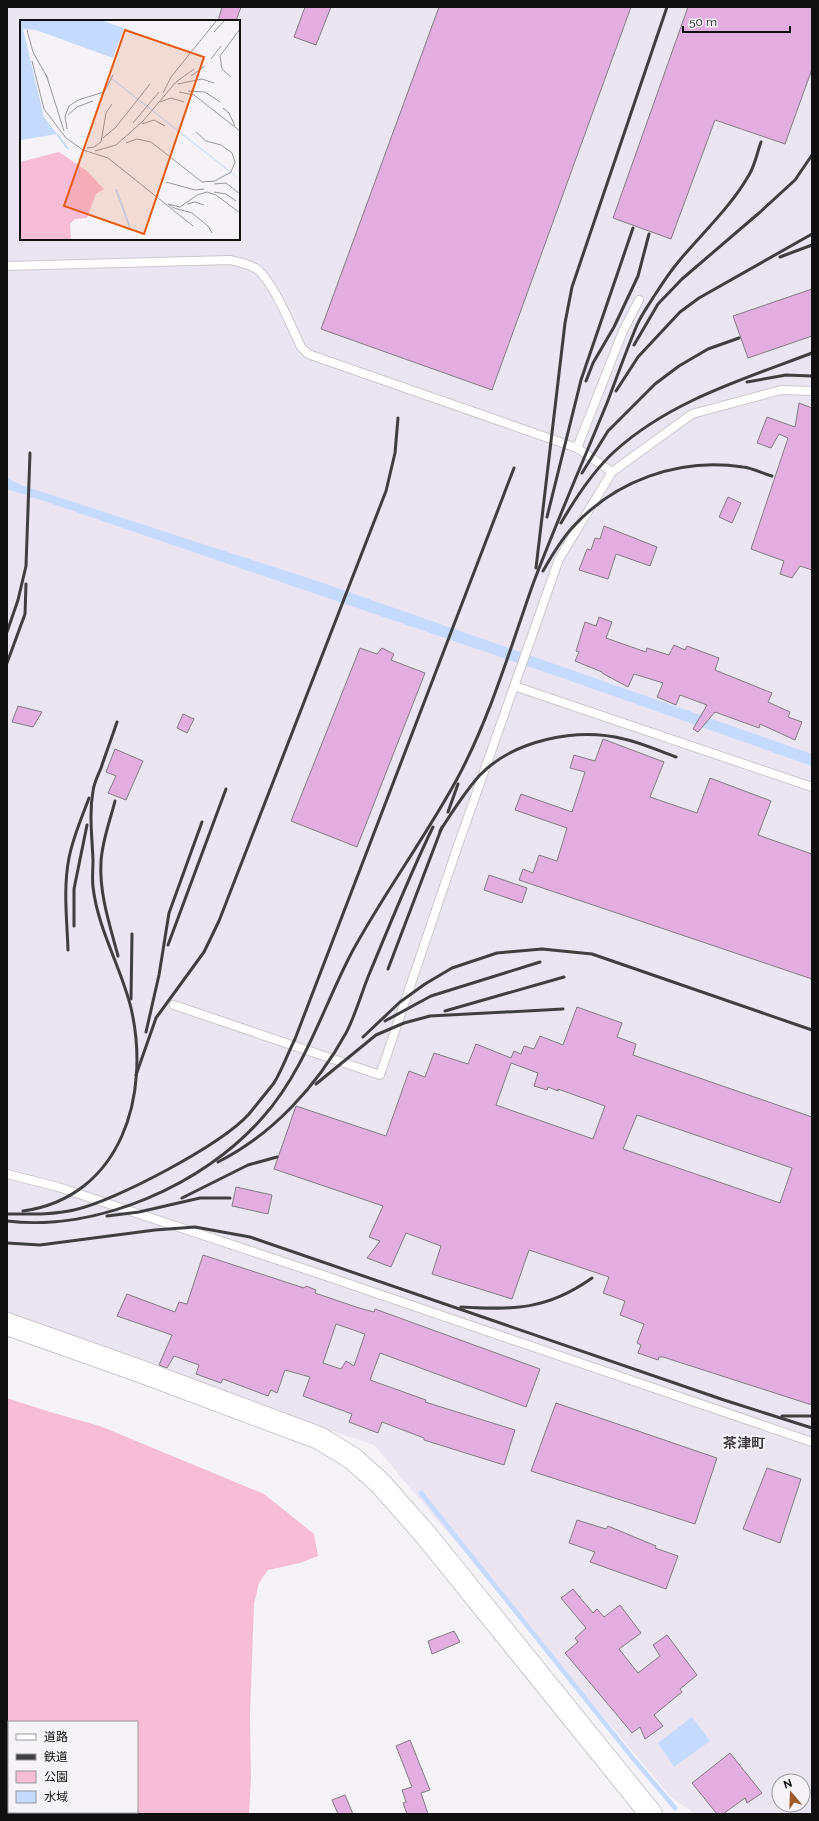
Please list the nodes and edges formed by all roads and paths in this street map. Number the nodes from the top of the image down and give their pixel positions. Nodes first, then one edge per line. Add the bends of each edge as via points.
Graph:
1 (7, 266) edge
2 (639, 300) dead end
3 (812, 391) edge
4 (577, 448) junction
5 (612, 472) junction
6 (514, 686) junction
7 (812, 787) edge
8 (174, 1005) dead end
9 (7, 1174) edge
10 (7, 1324) edge
11 (812, 1442) edge
12 (652, 1814) edge

1 - 4 lane via 230,260 246,264 256,269 268,281 301,347 308,354
2 - 4 lane via 623,331
3 - 5 lane via 781,390 692,414
4 - 5 lane
5 - 6 lane via 559,559
6 - 7 lane
6 - 8 lane via 380,1075
9 - 11 lane via 58,1188 307,1269
10 - 12 street via 319,1438 352,1458 380,1483 425,1534

